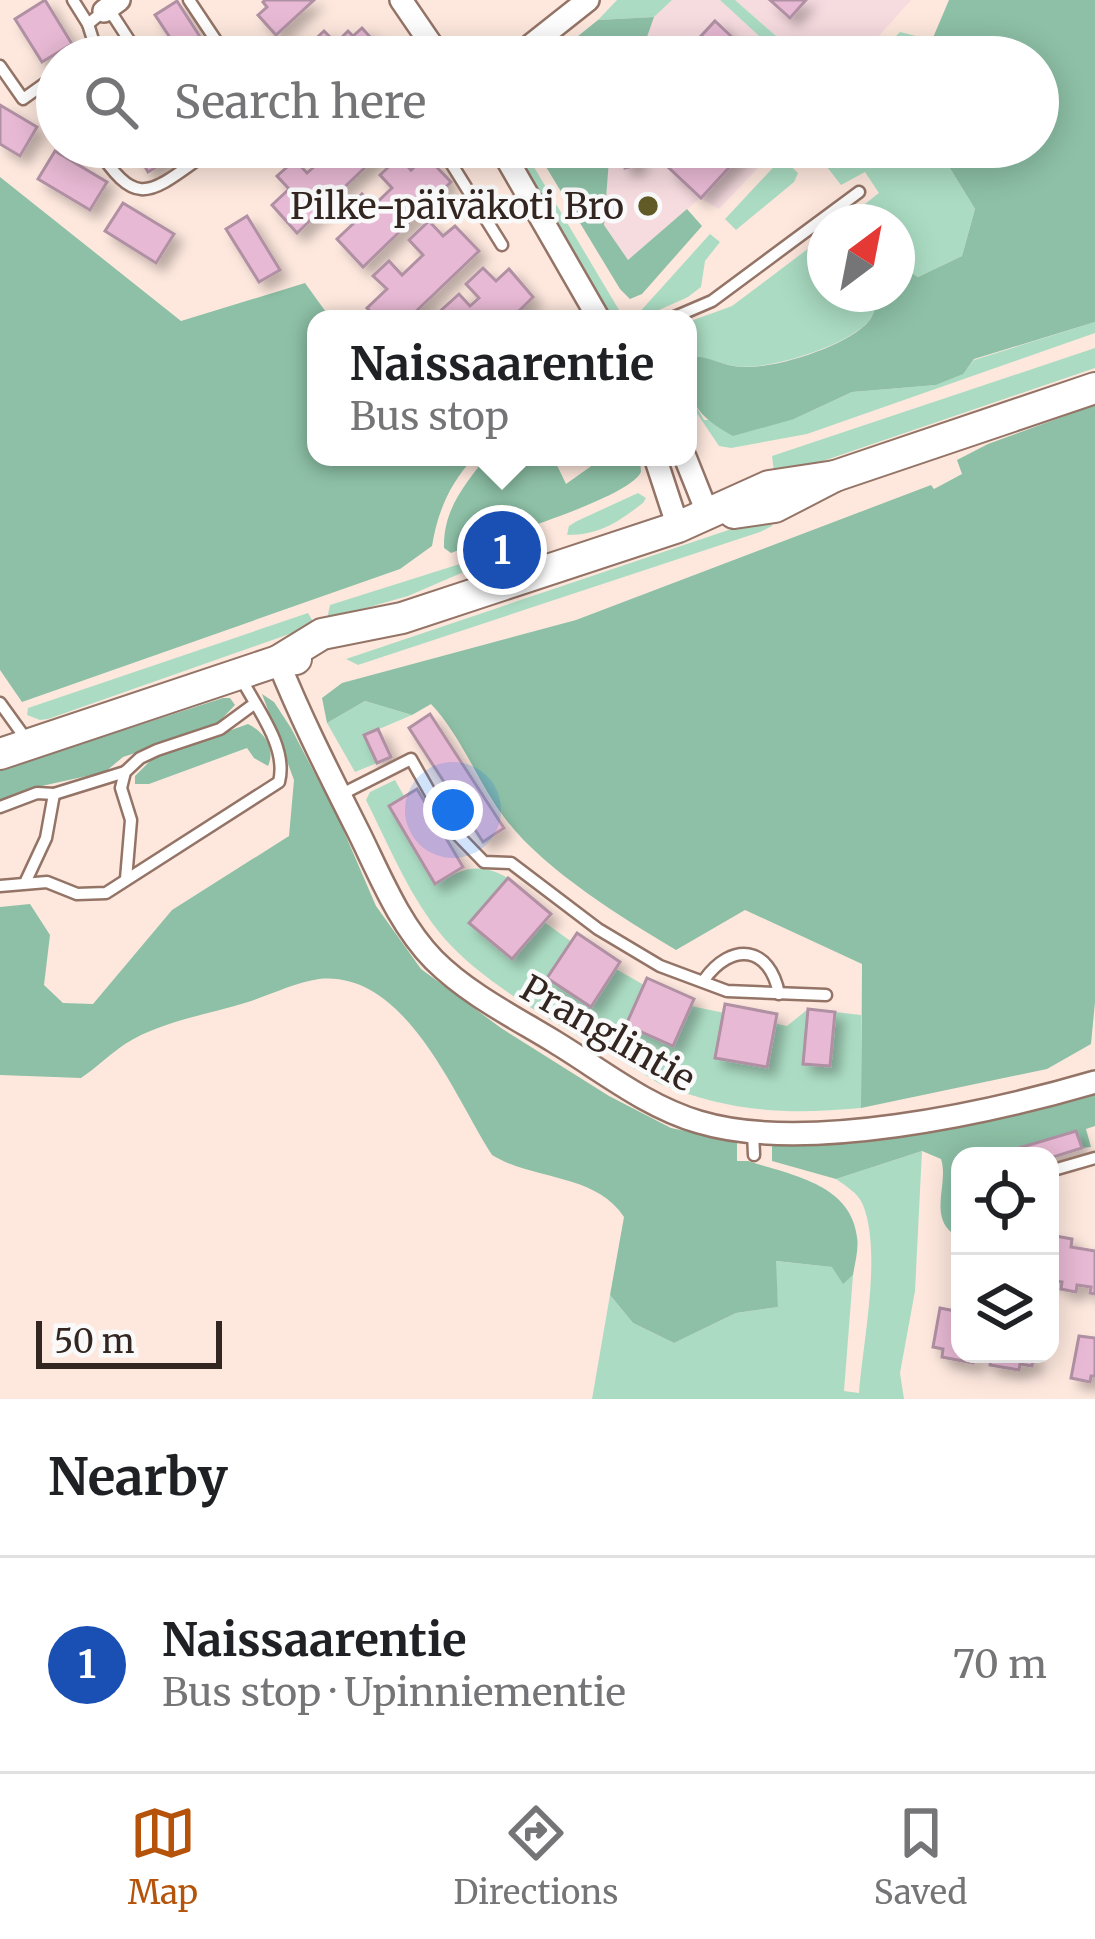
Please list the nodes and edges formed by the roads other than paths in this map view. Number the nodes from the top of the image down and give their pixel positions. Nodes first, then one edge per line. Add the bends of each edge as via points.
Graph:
1 (73, 0) edge
2 (189, 0) edge
3 (401, 0) edge
4 (588, 0) edge
5 (104, 12) edge
6 (127, 36) edge
7 (212, 36) edge
8 (426, 36) edge
9 (543, 36) edge
10 (0, 66) edge
11 (36, 91) edge
12 (110, 168) edge
13 (186, 168) edge
14 (454, 168) edge
15 (512, 168) edge
16 (859, 192) dead end
17 (502, 245) dead end
18 (594, 310) edge
19 (691, 310) edge
20 (1095, 388) edge
21 (658, 466) edge
22 (689, 466) edge
23 (709, 517) junction
24 (678, 527) junction
25 (278, 661) junction
26 (239, 674) junction
27 (0, 704) edge
28 (254, 704) junction
29 (15, 750) edge
30 (125, 772) junction
31 (54, 794) junction
32 (340, 795) junction
33 (0, 807) edge
34 (126, 879) junction
35 (26, 883) junction
36 (0, 886) edge
37 (704, 980) junction
38 (779, 994) junction
39 (826, 995) dead end
40 (1095, 1082) edge
41 (1095, 1158) edge
42 (1059, 1168) edge

1 - 5 lane
2 - 7 lane
3 - 8 street
4 - 9 street
5 - 6 lane
10 - 11 lane via 23,99
12 - 13 lane via 134,190 152,192
14 - 17 lane
15 - 18 street
16 - 19 lane
20 - 23 main road via 836,476 776,507
21 - 24 street
22 - 23 street
23 - 24 main road
24 - 25 main road via 402,618 329,654
25 - 26 main road
25 - 32 street, Pranglintie
26 - 28 lane
26 - 29 main road
27 - 29 lane
28 - 30 lane via 220,729 140,758
28 - 34 lane via 280,752 279,782
30 - 31 lane
30 - 34 lane
31 - 33 lane
31 - 35 lane
32 - 37 lane via 411,759 449,826 484,862 511,863 614,938
32 - 40 street, Pranglintie via 400,916 469,989 659,1106 754,1144 976,1112
34 - 35 lane via 106,893
35 - 36 lane
37 - 38 lane via 727,991
37 - 38 lane via 734,954 757,956 775,971
38 - 39 lane
41 - 42 lane

